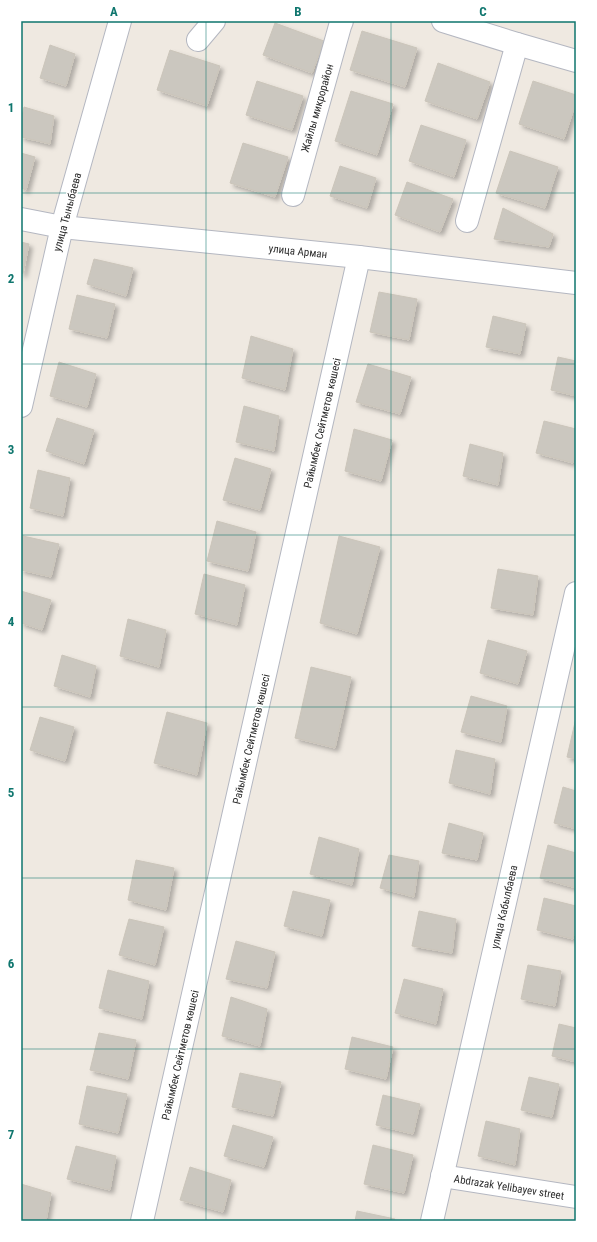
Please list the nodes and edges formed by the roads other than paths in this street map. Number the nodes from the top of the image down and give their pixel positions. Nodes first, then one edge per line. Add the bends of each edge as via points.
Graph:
1 (120, 21) edge
2 (214, 21) edge
3 (342, 21) edge
4 (443, 21) edge
5 (198, 40) dead end
6 (517, 44) junction
7 (576, 61) edge
8 (292, 195) dead end
9 (21, 219) edge
10 (467, 220) dead end
11 (62, 227) junction
12 (359, 257) junction
13 (576, 283) edge
14 (21, 406) edge
15 (576, 593) edge
16 (442, 1176) junction
17 (576, 1197) edge
18 (142, 1221) edge
19 (432, 1221) edge

1 - 11 street, улица Тыныбаева
2 - 5 street
3 - 8 street, Жайлы микрорайон
4 - 6 street
6 - 7 street
6 - 10 street
9 - 11 street, улица Арман
11 - 12 street, улица Арман
11 - 14 street, улица Тыныбаева
12 - 13 street, улица Арман
12 - 18 street, Райымбек Сейтметов көшесі
15 - 16 street, улица Кабылбаева
16 - 17 street, Abdrazak Yelibayev street
16 - 19 street, улица Кабылбаева

